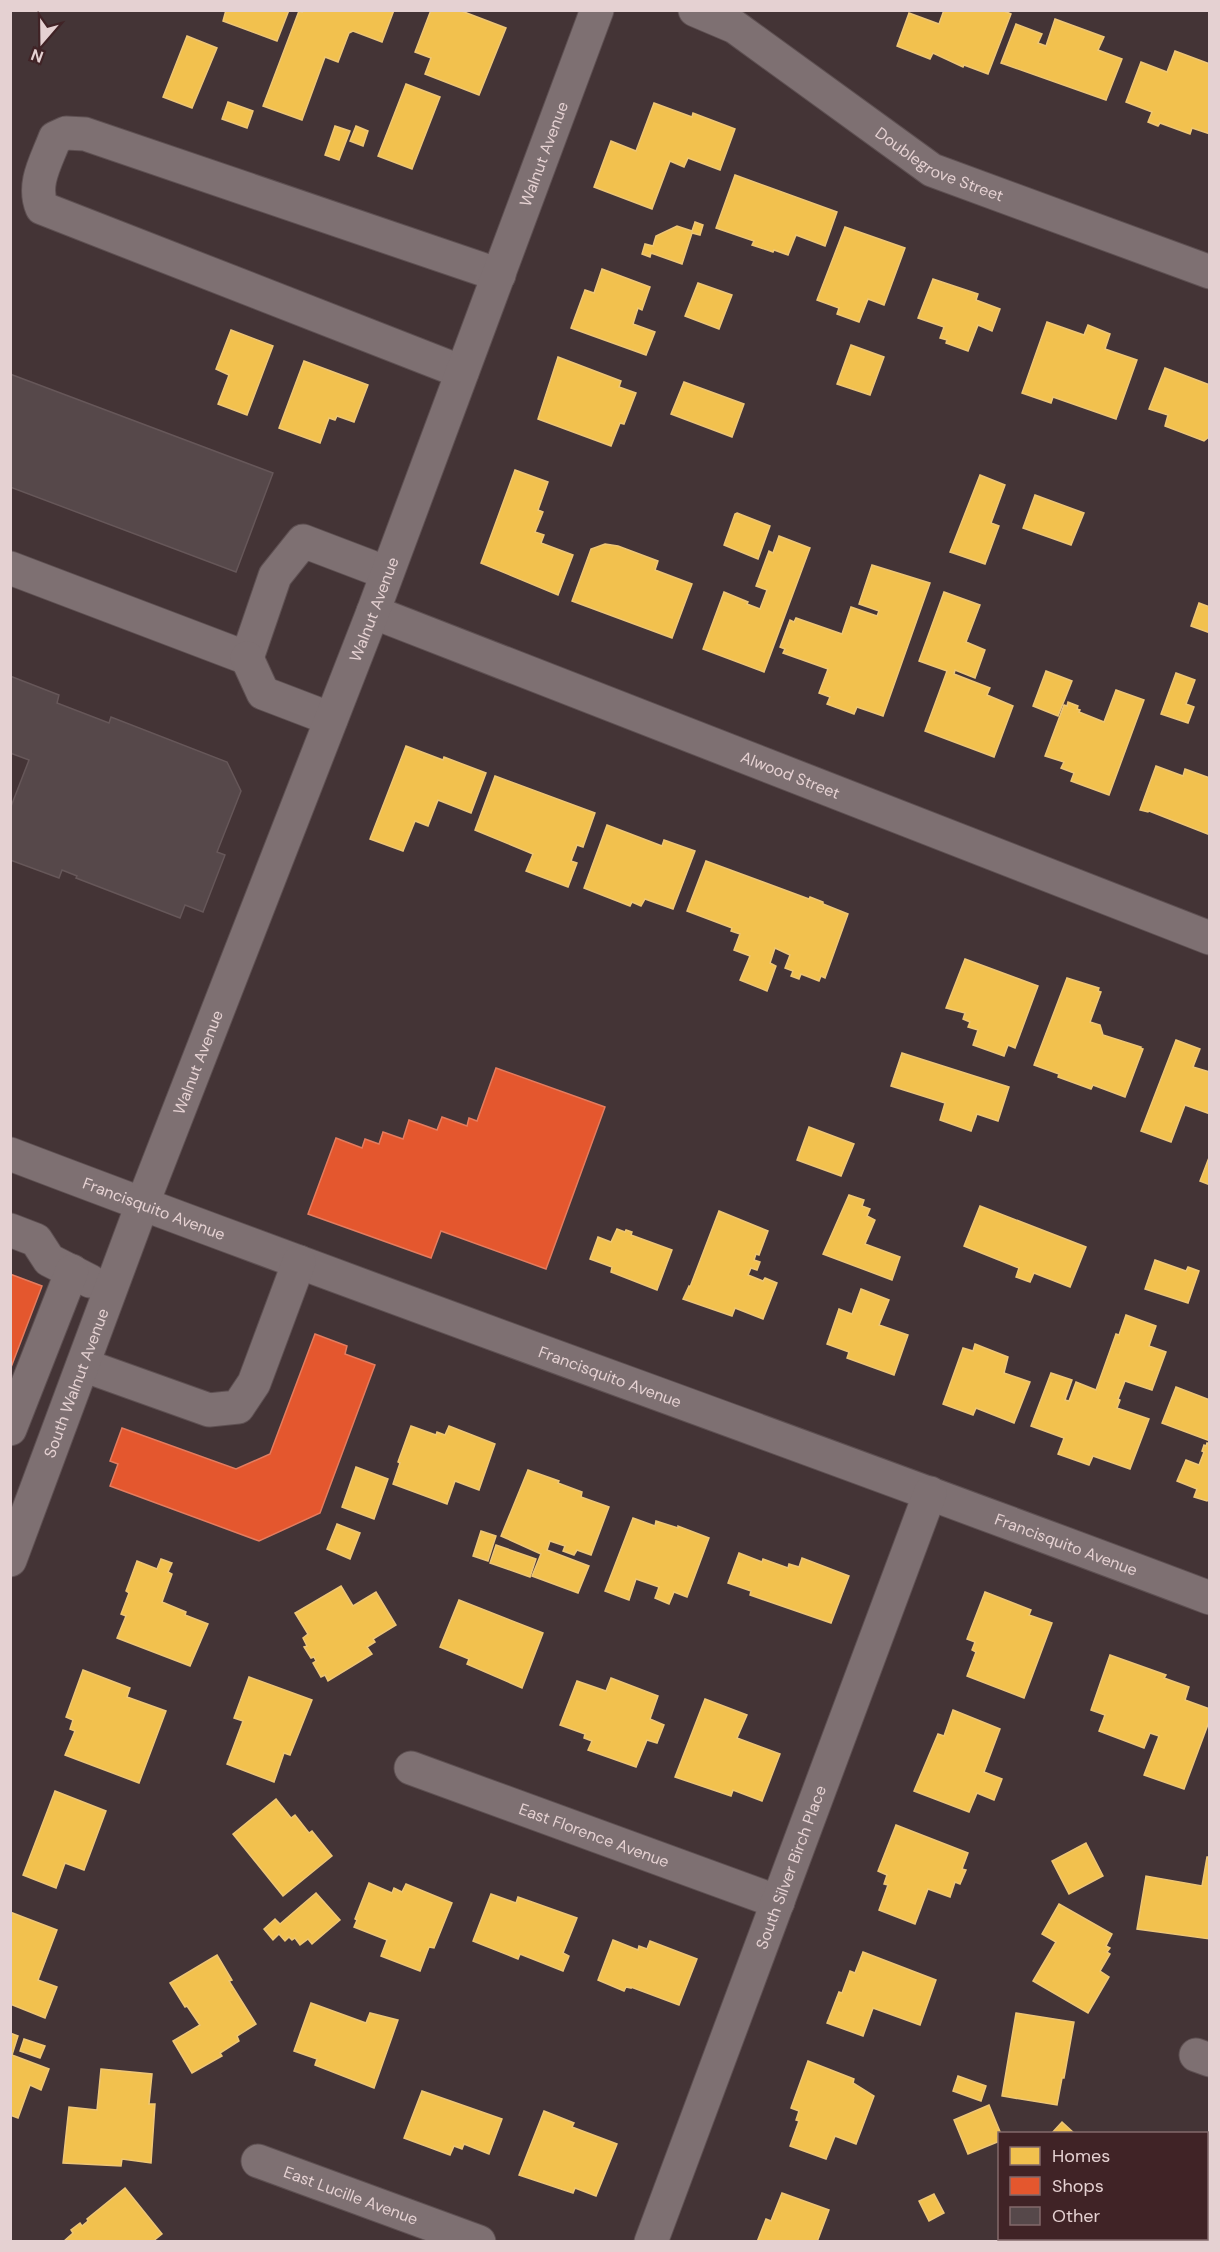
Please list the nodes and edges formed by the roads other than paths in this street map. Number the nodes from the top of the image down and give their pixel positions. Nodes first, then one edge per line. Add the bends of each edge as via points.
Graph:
1 (597, 10) edge
2 (695, 10) edge
3 (1209, 272) edge
4 (498, 275) junction
5 (462, 372) junction
6 (10, 568) edge
7 (387, 573) junction
8 (373, 612) junction
9 (247, 658) junction
10 (331, 719) junction
11 (1209, 938) edge
12 (10, 1154) edge
13 (142, 1205) junction
14 (10, 1230) edge
15 (299, 1262) junction
16 (72, 1271) junction
17 (110, 1291) junction
18 (83, 1365) junction
19 (10, 1429) edge
20 (10, 1439) edge
21 (50, 1454) junction
22 (930, 1493) junction
23 (10, 1560) edge
24 (1209, 1598) edge
25 (411, 1768) dead end
26 (778, 1902) junction
27 (258, 2161) dead end
28 (479, 2241) edge
29 (651, 2241) edge

1 - 4 street, Walnut Avenue
2 - 3 street, Doublegrove Street via 735,27 932,170
4 - 5 street, Walnut Avenue
4 - 5 street via 85,134 66,133 55,138 37,186 42,208
5 - 7 street, Walnut Avenue
6 - 9 street
7 - 8 street, Walnut Avenue
7 - 9 street via 303,541 275,576
8 - 10 street, Walnut Avenue
8 - 11 street, Alwood Street
9 - 10 street via 263,693
10 - 13 street, Walnut Avenue
12 - 13 street, Francisquito Avenue
13 - 15 street, Francisquito Avenue
13 - 17 street, South Walnut Avenue
14 - 16 street via 36,1240 50,1260
15 - 18 street via 254,1383 237,1407 209,1410
15 - 22 street, Francisquito Avenue
16 - 17 street
16 - 19 street
17 - 18 street, South Walnut Avenue
18 - 21 street, South Walnut Avenue
20 - 21 street
21 - 23 street, South Walnut Avenue
22 - 24 street, Francisquito Avenue
22 - 26 street, South Silver Birch Place
25 - 26 street, East Florence Avenue
26 - 29 street, South Silver Birch Place
27 - 28 street, East Lucille Avenue

